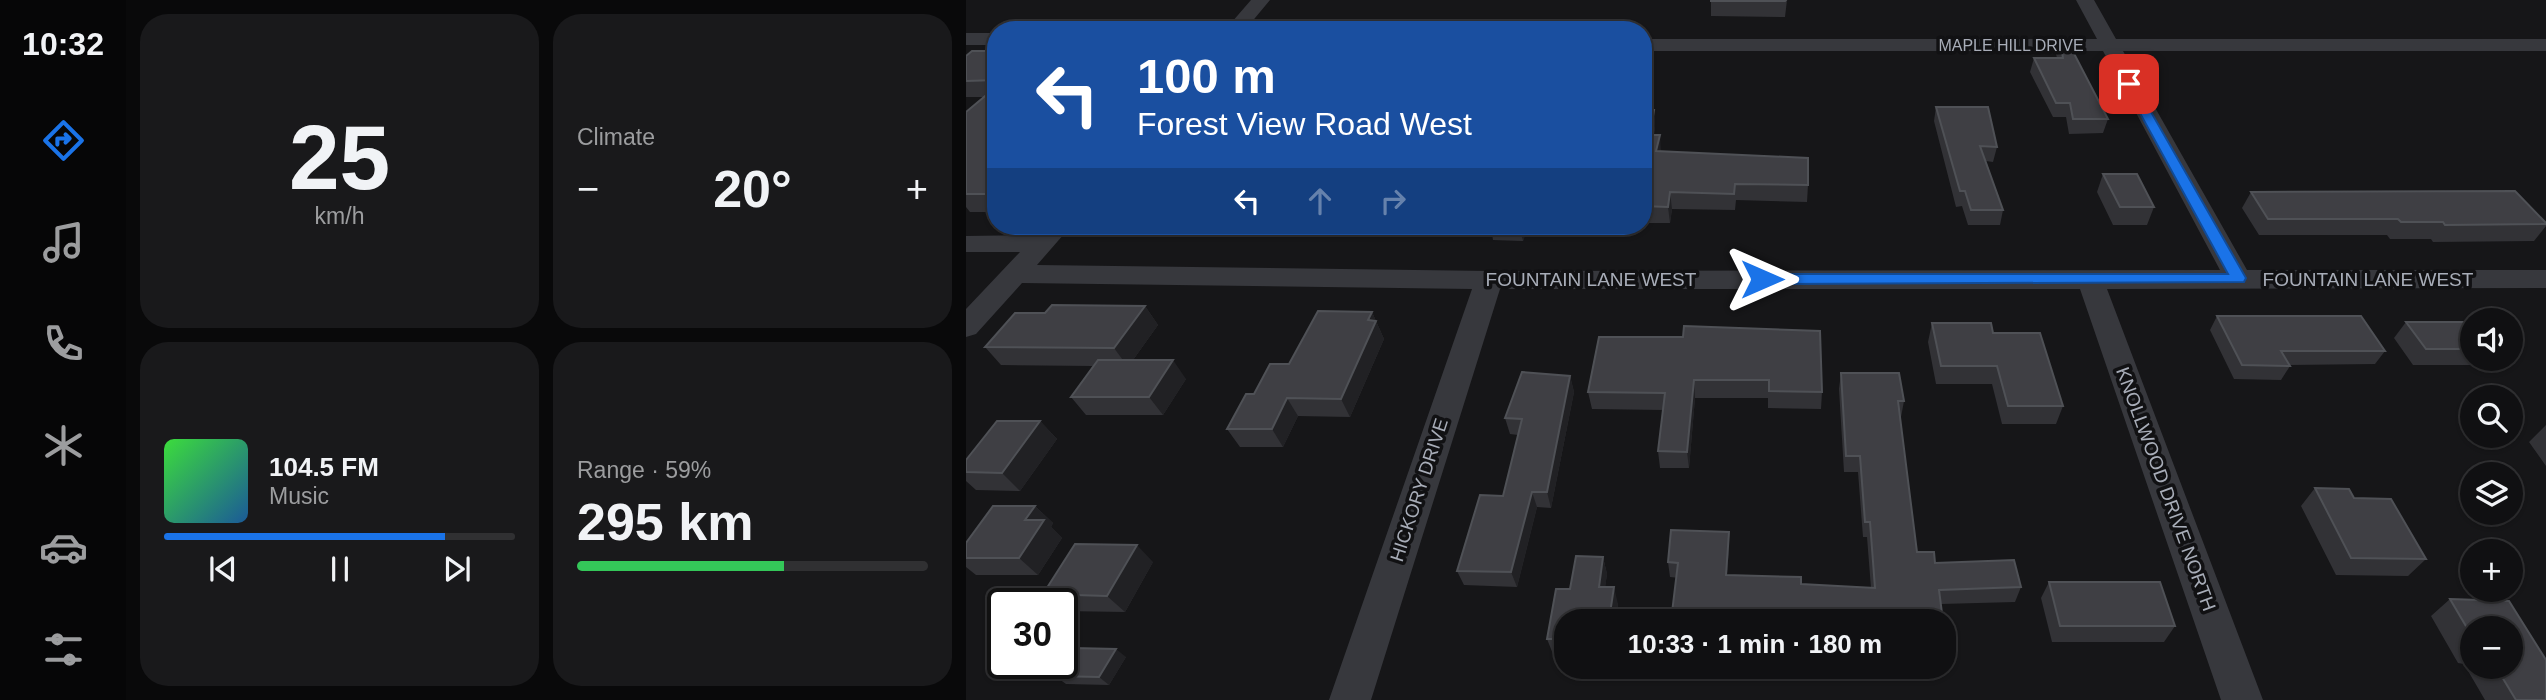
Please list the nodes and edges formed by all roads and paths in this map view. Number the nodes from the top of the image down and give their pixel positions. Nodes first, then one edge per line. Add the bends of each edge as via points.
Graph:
1 (1261, 0) edge
2 (2085, 0) edge
3 (1242, 21) edge
4 (966, 39) edge
5 (987, 39) edge
6 (1652, 45) edge
7 (2112, 45) junction
8 (2546, 45) edge
9 (1042, 235) edge
10 (1049, 235) edge
11 (966, 244) edge
12 (1014, 274) junction
13 (2238, 278) junction
14 (1489, 279) junction
15 (2090, 279) junction
16 (2546, 279) edge
17 (966, 327) edge
18 (1350, 700) edge
19 (2242, 700) edge

1 - 3 street
2 - 7 street
4 - 5 street
6 - 7 street, MAPLE HILL DRIVE
7 - 8 street, MAPLE HILL DRIVE
7 - 13 street via 2116,60
9 - 11 street
10 - 12 street
12 - 14 street, FOUNTAIN LANE WEST
12 - 17 street
13 - 15 street, FOUNTAIN LANE WEST
13 - 16 street, FOUNTAIN LANE WEST
14 - 15 street, FOUNTAIN LANE WEST
14 - 18 street, HICKORY DRIVE
15 - 19 street, KNOLLWOOD DRIVE NORTH

